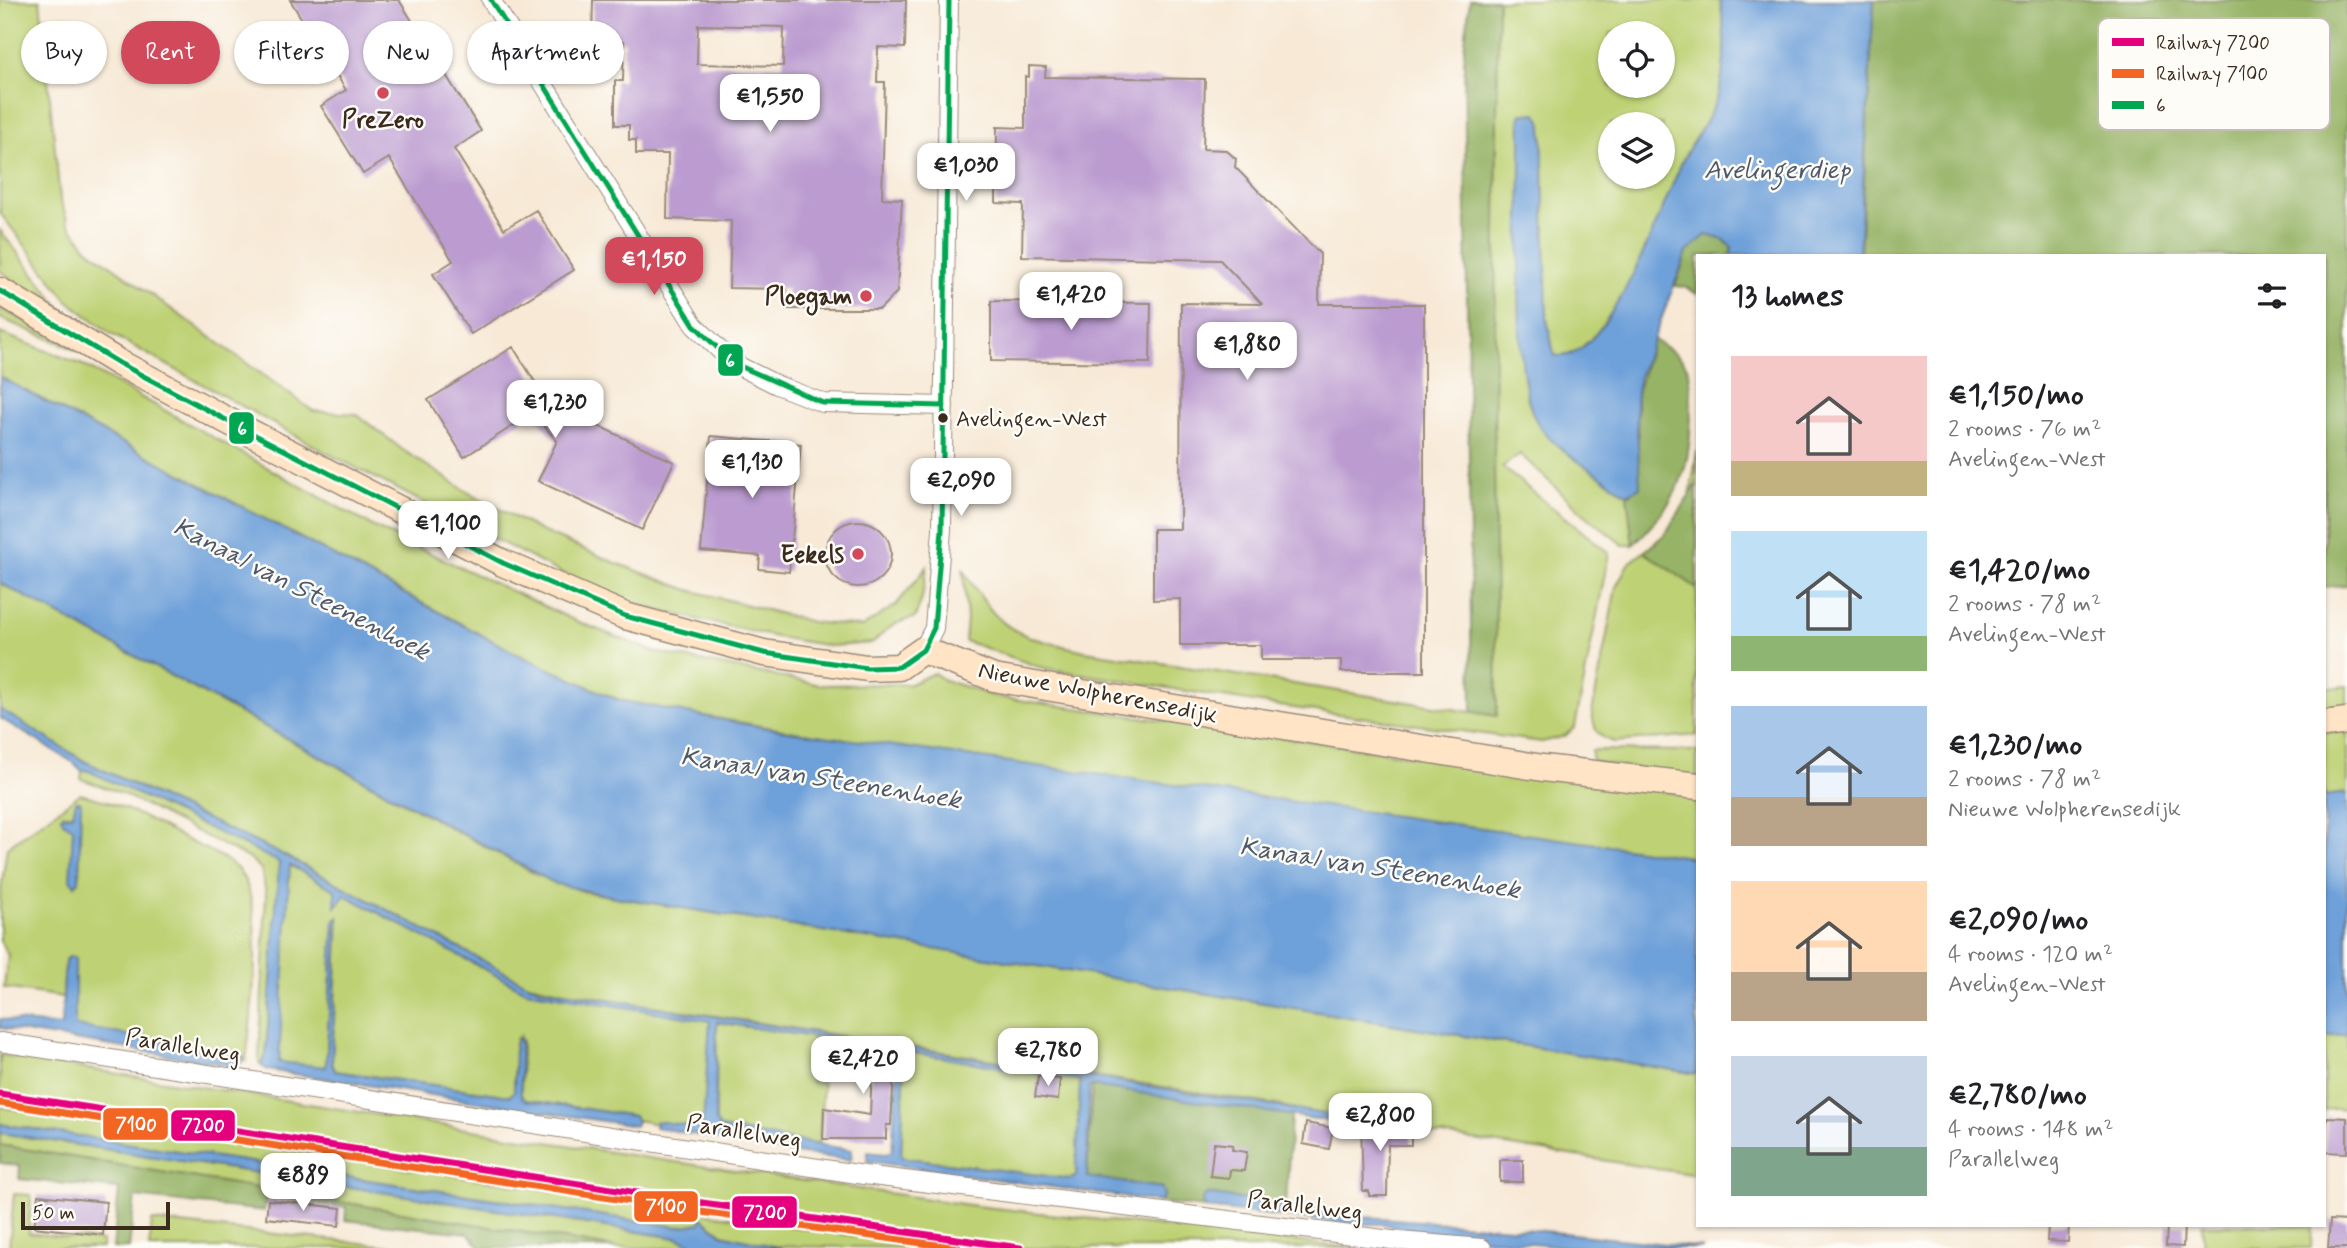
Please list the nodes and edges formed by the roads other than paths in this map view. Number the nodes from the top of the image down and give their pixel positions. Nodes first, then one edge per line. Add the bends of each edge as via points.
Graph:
1 (491, 0) edge
2 (949, 0) edge
3 (0, 291) edge
4 (944, 406) junction
5 (929, 639) junction
6 (2347, 721) edge
7 (2326, 724) edge
8 (1696, 786) edge
9 (0, 1042) edge
10 (1482, 1248) edge

1 - 4 street via 694,325 733,363 823,403
2 - 4 street
3 - 5 street via 119,363 228,421 503,563 625,616 764,653 867,668 899,667
4 - 5 street via 942,530
5 - 8 street, Nieuwe Wolpherensedijk via 994,678 1543,768
6 - 7 street
9 - 10 street, Parallelweg via 864,1175

